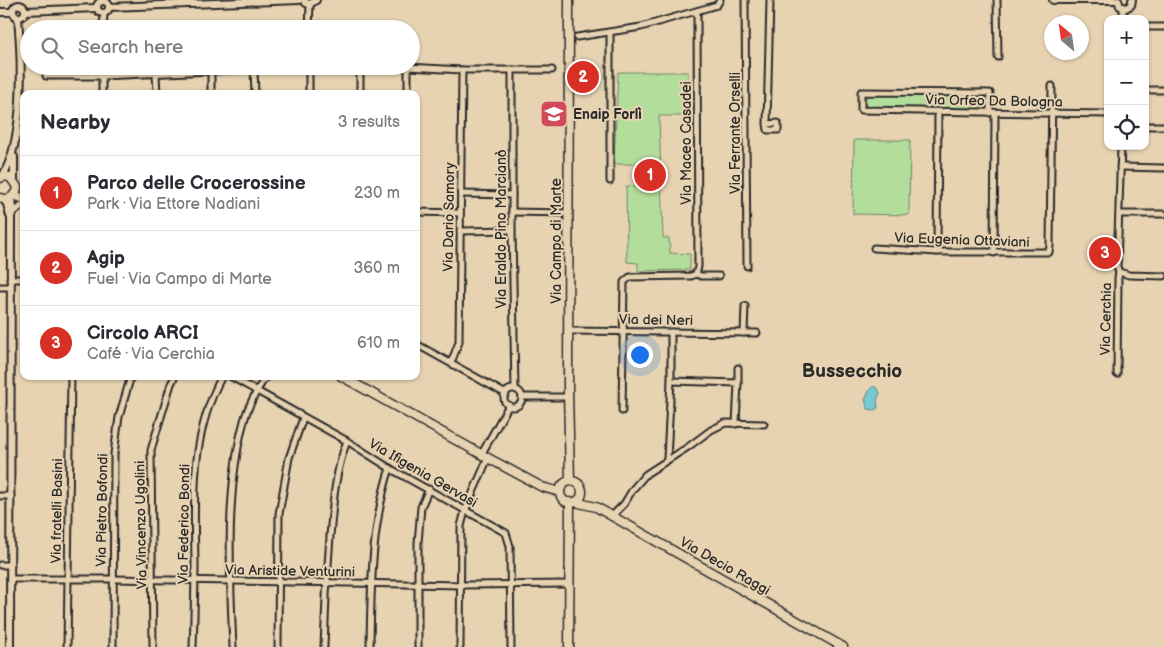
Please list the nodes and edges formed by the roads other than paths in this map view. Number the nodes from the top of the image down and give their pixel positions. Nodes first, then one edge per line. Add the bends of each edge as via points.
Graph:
1 (299, 0) edge
2 (304, 0) edge
3 (569, 0) edge
4 (720, 0) edge
5 (745, 0) edge
6 (770, 0) edge
7 (998, 0) edge
8 (1053, 0) edge
9 (1073, 0) edge
10 (1102, 0) edge
11 (1118, 0) edge
12 (1132, 0) edge
13 (101, 1) edge
14 (20, 2) edge
15 (180, 2) edge
16 (313, 2) edge
17 (109, 7) junction
18 (96, 8) junction
19 (1124, 8) junction
20 (26, 11) junction
21 (697, 11) junction
22 (0, 12) edge
23 (13, 12) junction
24 (104, 14) junction
25 (1123, 15) edge
26 (18, 18) junction
27 (104, 20) edge
28 (310, 20) edge
29 (1149, 27) edge
30 (1164, 27) edge
31 (610, 32) junction
32 (577, 37) dead end
33 (998, 57) dead end
34 (420, 67) edge
35 (462, 70) junction
36 (512, 70) junction
37 (552, 70) dead end
38 (129, 75) edge
39 (156, 75) edge
40 (211, 75) edge
41 (254, 75) edge
42 (309, 75) edge
43 (360, 75) edge
44 (408, 75) edge
45 (46, 76) dead end
46 (102, 76) junction
47 (1052, 86) dead end
48 (102, 90) edge
49 (157, 90) edge
50 (211, 90) edge
51 (255, 90) edge
52 (309, 90) edge
53 (360, 90) edge
54 (408, 90) edge
55 (1149, 90) edge
56 (1164, 90) edge
57 (938, 112) junction
58 (992, 113) junction
59 (1052, 113) junction
60 (1104, 114) edge
61 (768, 124) dead end
62 (1149, 126) edge
63 (1164, 126) edge
64 (16, 134) junction
65 (20, 134) edge
66 (1121, 150) edge
67 (14, 152) junction
68 (1120, 168) junction
69 (1164, 168) edge
70 (1, 177) edge
71 (610, 180) dead end
72 (10, 193) edge
73 (461, 194) junction
74 (512, 194) junction
75 (20, 207) edge
76 (420, 212) edge
77 (512, 212) junction
78 (460, 213) junction
79 (568, 213) junction
80 (1120, 214) junction
81 (1164, 214) edge
82 (11, 217) junction
83 (512, 230) junction
84 (460, 231) junction
85 (874, 248) dead end
86 (937, 252) junction
87 (994, 253) junction
88 (747, 266) dead end
89 (1119, 272) junction
90 (696, 274) junction
91 (719, 276) dead end
92 (1164, 276) edge
93 (10, 279) junction
94 (20, 279) edge
95 (0, 287) edge
96 (10, 287) junction
97 (745, 306) dead end
98 (568, 331) junction
99 (624, 331) junction
100 (672, 332) junction
101 (744, 333) junction
102 (757, 333) dead end
103 (420, 346) edge
104 (451, 363) junction
105 (738, 368) dead end
106 (1117, 374) dead end
107 (71, 380) edge
108 (130, 380) edge
109 (173, 380) edge
110 (220, 380) edge
111 (237, 380) edge
112 (263, 380) edge
113 (348, 380) edge
114 (671, 381) junction
115 (738, 383) junction
116 (515, 389) junction
117 (256, 391) junction
118 (506, 394) junction
119 (522, 397) junction
120 (568, 397) junction
121 (509, 405) junction
122 (622, 411) dead end
123 (303, 418) junction
124 (736, 424) junction
125 (764, 424) dead end
126 (347, 441) junction
127 (485, 457) junction
128 (667, 459) junction
129 (390, 468) junction
130 (570, 481) junction
131 (429, 489) junction
132 (582, 489) junction
133 (560, 492) junction
134 (0, 496) edge
135 (10, 496) junction
136 (572, 502) junction
137 (596, 507) junction
138 (465, 511) junction
139 (612, 516) junction
140 (0, 565) edge
141 (11, 565) junction
142 (11, 579) junction
143 (68, 579) junction
144 (112, 579) junction
145 (154, 580) junction
146 (195, 581) junction
147 (231, 582) junction
148 (278, 582) junction
149 (326, 583) junction
150 (372, 583) junction
151 (419, 584) junction
152 (569, 584) junction
153 (462, 585) junction
154 (510, 585) junction
155 (10, 647) edge
156 (67, 647) edge
157 (112, 647) edge
158 (153, 647) edge
159 (193, 647) edge
160 (233, 647) edge
161 (278, 647) edge
162 (324, 647) edge
163 (370, 647) edge
164 (418, 647) edge
165 (460, 647) edge
166 (511, 647) edge
167 (569, 647) edge
168 (842, 647) edge

1 - 15 street
2 - 16 street
3 - 79 main road, Via Campo di Marte
4 - 21 street via 717,5
5 - 88 street, Via Ferrante Orselli
6 - 61 street
7 - 33 street
8 - 9 street
9 - 10 street
10 - 11 street
11 - 19 street
12 - 19 street via 1130,6
13 - 17 street
13 - 18 street
14 - 20 street
14 - 23 street
15 - 17 street
16 - 28 street
17 - 24 street
18 - 20 street
18 - 24 street
19 - 25 street
20 - 26 street
21 - 31 street
21 - 90 street, Via Maceo Casadei
22 - 23 street
23 - 26 street
24 - 27 street
26 - 64 street via 20,84
29 - 30 street
31 - 32 street
31 - 71 street
34 - 35 street
35 - 36 street
35 - 73 street, Via Dario Samory
36 - 37 street
36 - 74 street, Via Eraldo Pino Marcianò
38 - 46 street
39 - 49 street
40 - 50 street
41 - 51 street
42 - 52 street
43 - 53 street
44 - 54 street
45 - 46 street
46 - 48 street
47 - 59 street
55 - 56 street
57 - 58 street, Via Orfeo Da Bologna
57 - 58 street, Via Orfeo Da Bologna via 862,110 861,92 990,93
57 - 86 street
58 - 59 street, Via Orfeo Da Bologna
58 - 87 street
59 - 60 street, Via Orfeo Da Bologna
59 - 87 street, Via Eugenia Ottaviani via 1049,252
62 - 63 street
64 - 65 street
64 - 67 street
66 - 68 street, Via Cerchia
67 - 70 street
67 - 72 street
68 - 69 street
68 - 80 street, Via Cerchia
70 - 72 main road via 8,177
72 - 82 street via 7,204
73 - 74 street
73 - 78 street, Via Dario Samory
74 - 77 street, Via Eraldo Pino Marcianò
75 - 82 street
76 - 78 street
77 - 79 street
77 - 83 street, Via Eraldo Pino Marcianò
78 - 84 street, Via Dario Samory
79 - 98 main road, Via Campo di Marte
80 - 81 street
80 - 89 street, Via Cerchia
82 - 93 street
83 - 84 street
83 - 116 street, Via Eraldo Pino Marcianò
84 - 104 street, Via Dario Samory via 459,342
85 - 86 street, Via Eugenia Ottaviani
86 - 87 street, Via Eugenia Ottaviani
89 - 92 street
89 - 106 street, Via Cerchia
90 - 91 street
90 - 99 street via 630,277 624,282
93 - 94 street
93 - 96 street
95 - 96 street
96 - 135 street
97 - 101 street
98 - 99 street, Via dei Neri
98 - 120 main road, Via Campo di Marte
99 - 100 street, Via dei Neri
99 - 122 street
100 - 101 street, Via dei Neri
100 - 114 street
101 - 102 street, Via dei Neri
103 - 104 street
104 - 118 street
105 - 115 street
107 - 143 street, Via fratelli Basini
108 - 144 street, Via Pietro Bofondi via 119,417 114,454
109 - 145 street, Via Vincenzo Ugolini via 151,450
110 - 146 street, Via Federico Bondi via 211,396 197,448 194,480
111 - 117 street, Via Ifigenia Gervasi
112 - 117 street
113 - 127 main road
114 - 115 street
114 - 128 street
115 - 124 street
116 - 118 street
116 - 119 street
117 - 123 street, Via Ifigenia Gervasi
117 - 147 street via 244,420 234,475
118 - 121 street via 504,399
119 - 120 street
119 - 121 street via 516,406
120 - 130 main road, Via Campo di Marte
121 - 127 street
123 - 126 street, Via Ifigenia Gervasi
123 - 148 street via 289,458 280,514
124 - 125 street
124 - 128 street via 725,423 710,430
126 - 129 street, Via Ifigenia Gervasi
126 - 149 street via 340,460 333,502
127 - 133 main road via 542,487
127 - 138 street
128 - 139 street via 646,474
129 - 131 street, Via Ifigenia Gervasi
129 - 150 street via 379,510
130 - 132 main road
130 - 133 main road via 564,483
131 - 138 street, Via Ifigenia Gervasi
131 - 151 street via 421,507
132 - 136 main road via 581,495
132 - 137 main road, Via Decio Raggi
133 - 136 main road via 564,500
134 - 135 street
135 - 141 street
136 - 137 main road, Via Decio Raggi
136 - 152 main road
137 - 139 main road, Via Decio Raggi
138 - 153 street via 461,526
138 - 154 street, Via Ifigenia Gervasi via 506,533 510,546
139 - 168 main road, Via Decio Raggi
140 - 141 street
141 - 142 street
142 - 143 street, Via Aristide Venturini
142 - 155 street
143 - 144 street, Via Aristide Venturini
143 - 156 street, Via fratelli Basini
144 - 145 street, Via Aristide Venturini
144 - 157 street, Via Pietro Bofondi
145 - 146 street, Via Aristide Venturini
145 - 158 street, Via Vincenzo Ugolini
146 - 147 street, Via Aristide Venturini
146 - 159 street, Via Federico Bondi
147 - 148 street, Via Aristide Venturini
147 - 160 street
148 - 149 street, Via Aristide Venturini
148 - 161 street
149 - 150 street, Via Aristide Venturini
149 - 162 street
150 - 151 street, Via Aristide Venturini
150 - 163 street
151 - 153 street, Via Aristide Venturini
151 - 164 street
152 - 154 street, Via Aristide Venturini
152 - 167 main road
153 - 154 street, Via Aristide Venturini
153 - 165 street
154 - 166 street, Via Ifigenia Gervasi

